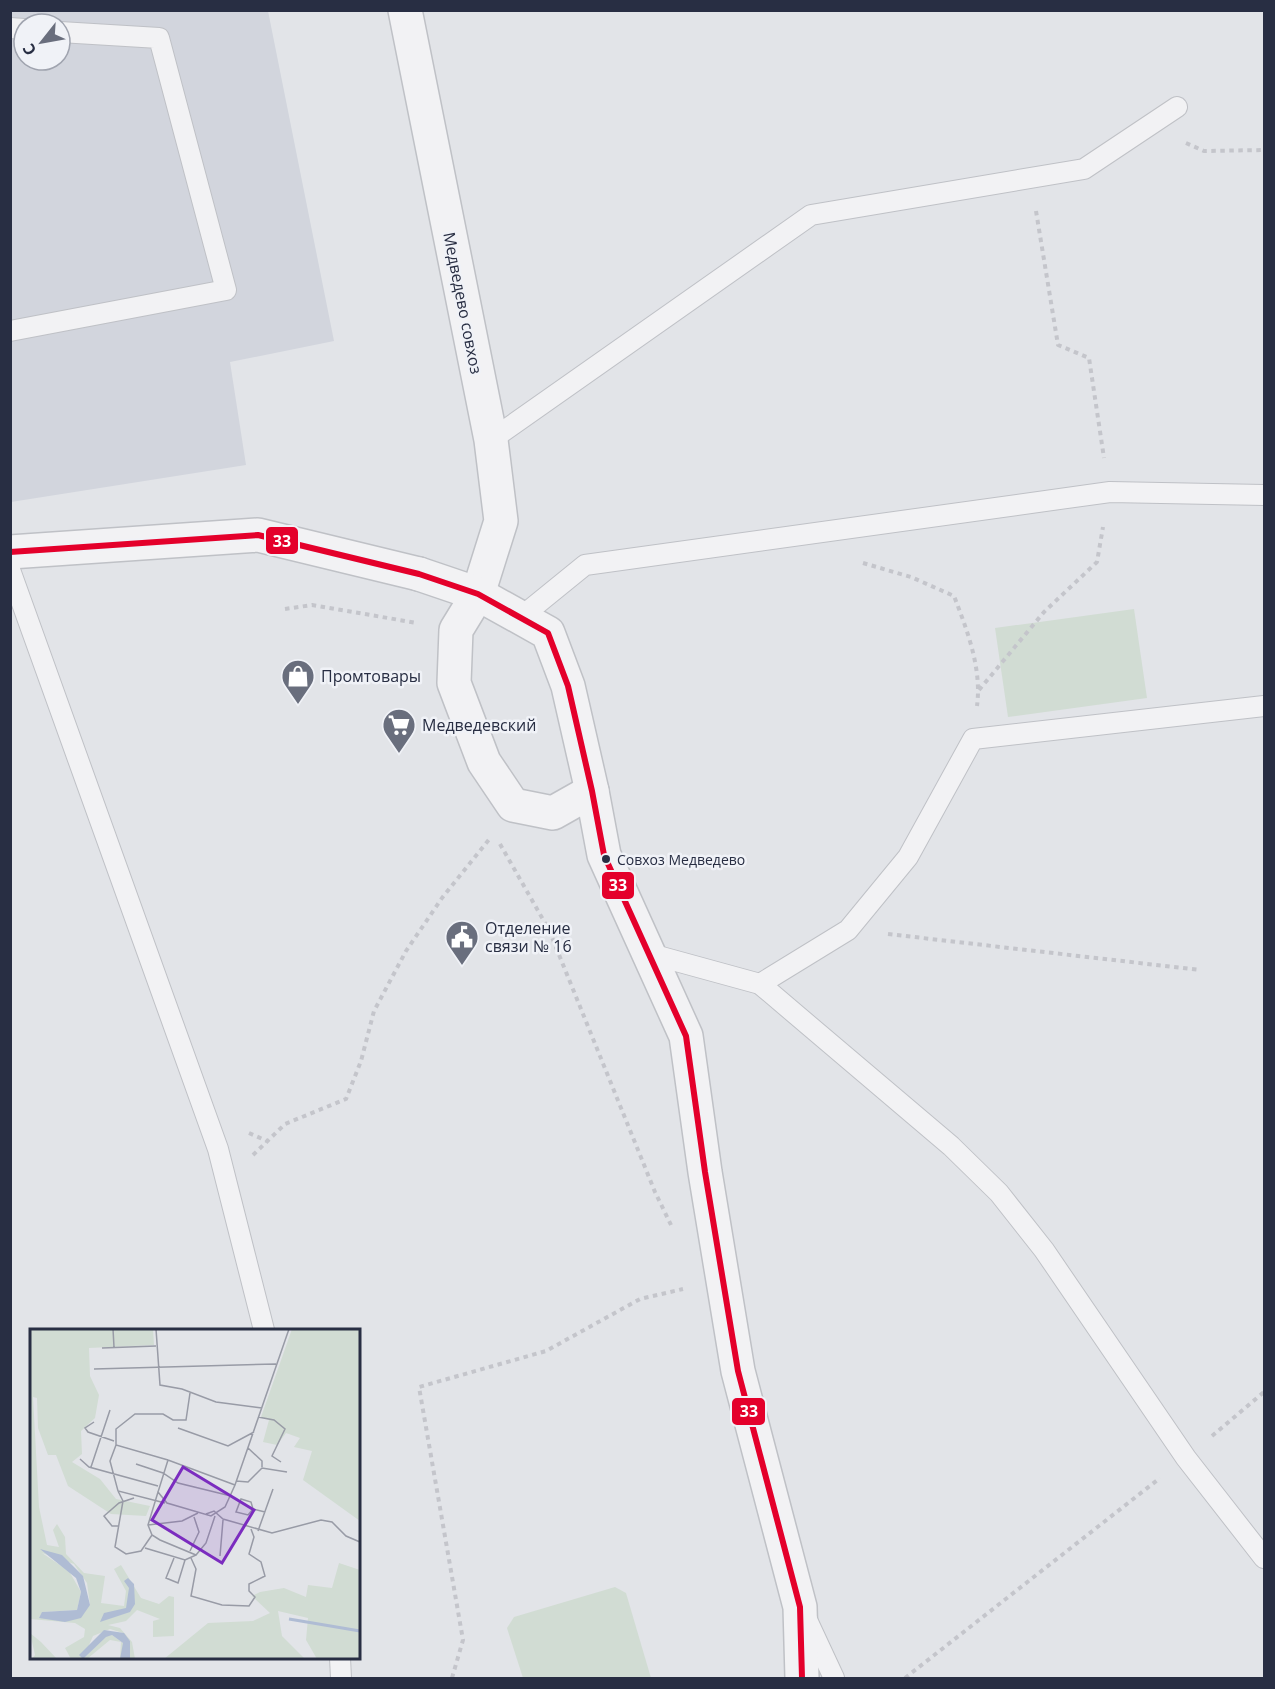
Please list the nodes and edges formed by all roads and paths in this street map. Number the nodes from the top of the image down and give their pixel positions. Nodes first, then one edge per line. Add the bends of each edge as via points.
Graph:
1 (405, 10) edge
2 (72, 33) edge
3 (1177, 107) dead end
4 (1150, 125) junction
5 (1264, 150) edge
6 (1030, 178) junction
7 (10, 332) edge
8 (491, 440) junction
9 (1110, 492) junction
10 (1264, 495) edge
11 (810, 534) junction
12 (10, 552) edge
13 (10, 570) edge
14 (478, 594) junction
15 (285, 609) dead end
16 (521, 617) junction
17 (456, 630) junction
18 (979, 690) junction
19 (1264, 706) edge
20 (974, 739) junction
21 (592, 791) junction
22 (513, 805) junction
23 (494, 833) junction
24 (848, 930) junction
25 (647, 953) junction
26 (1200, 970) dead end
27 (760, 984) junction
28 (227, 1180) junction
29 (674, 1234) dead end
30 (722, 1278) junction
31 (264, 1329) edge
32 (1264, 1392) edge
33 (1186, 1458) junction
34 (1264, 1558) edge
35 (800, 1607) junction
36 (340, 1659) edge
37 (341, 1678) edge
38 (452, 1678) edge
39 (802, 1678) edge
40 (834, 1678) edge
41 (905, 1678) edge

1 - 8 street, Медведево совхоз
2 - 7 lane via 159,38 226,290
3 - 4 lane
4 - 5 path via 1204,151
4 - 6 lane via 1084,168
6 - 8 lane via 811,215
6 - 9 path via 1058,345 1089,358
8 - 14 street, Медведево совхоз via 501,521
9 - 10 lane
9 - 11 lane
9 - 18 path via 1097,562 1044,612
11 - 16 lane via 585,565
11 - 18 path via 851,559 911,577 954,596 969,635
12 - 14 street via 258,535 419,574
13 - 28 lane
14 - 16 street
14 - 17 street, Медведево совхоз
15 - 17 path via 312,605
16 - 21 street via 548,633 568,686
17 - 22 street via 454,683 484,762
18 - 20 path
19 - 20 lane
20 - 24 lane via 908,857
21 - 22 street via 553,813
21 - 25 street via 604,855
22 - 23 path
23 - 28 path via 406,951 374,1011 346,1099 285,1124
23 - 29 path via 549,930
24 - 26 path
24 - 27 lane
25 - 27 lane
25 - 30 street via 686,1036
27 - 33 lane via 951,1146 999,1193 1044,1250
28 - 31 lane
30 - 35 street via 738,1371
30 - 38 path via 640,1299 546,1351 419,1387 463,1640
32 - 33 path
33 - 34 lane
33 - 41 path
35 - 39 street
35 - 40 lane
36 - 37 lane

